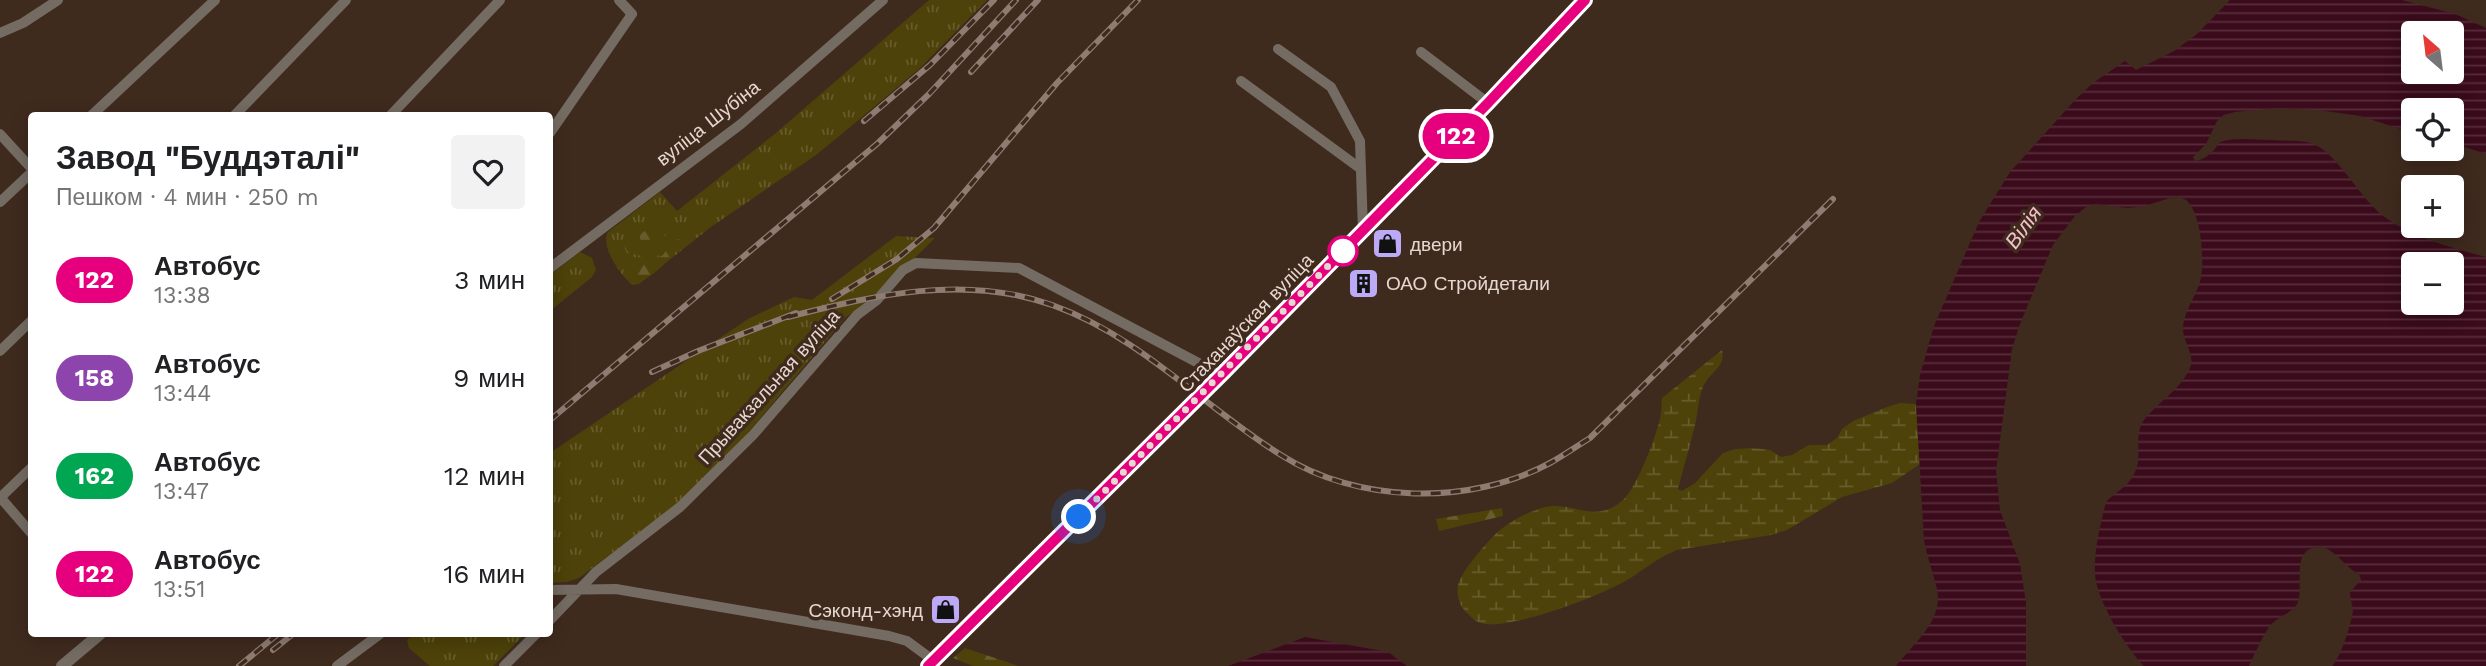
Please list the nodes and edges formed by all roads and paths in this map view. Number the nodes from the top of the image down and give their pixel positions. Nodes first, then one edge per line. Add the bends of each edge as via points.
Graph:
1 (58, 0) edge
2 (215, 0) edge
3 (346, 0) edge
4 (500, 0) edge
5 (619, 0) edge
6 (883, 0) edge
7 (1585, 0) edge
8 (0, 33) edge
9 (1278, 49) dead end
10 (1421, 52) dead end
11 (1241, 81) dead end
12 (1488, 103) junction
13 (95, 112) edge
14 (238, 112) edge
15 (394, 112) edge
16 (553, 129) edge
17 (0, 134) edge
18 (28, 166) edge
19 (1362, 169) junction
20 (28, 174) edge
21 (0, 202) edge
22 (1363, 231) junction
23 (553, 266) edge
24 (28, 324) edge
25 (0, 351) edge
26 (1222, 375) junction
27 (28, 471) edge
28 (0, 497) edge
29 (28, 529) edge
30 (582, 589) junction
31 (553, 590) edge
32 (553, 618) edge
33 (96, 637) edge
34 (376, 637) edge
35 (533, 637) edge
36 (931, 663) edge
37 (62, 666) edge
38 (337, 666) edge
39 (503, 666) edge

1 - 8 street
2 - 13 street
3 - 14 street
4 - 15 street
5 - 16 street via 632,14
6 - 23 street, вуліца Шубіна via 741,124
7 - 12 street, Стаханаўская вуліца
9 - 19 street via 1331,87 1360,141
10 - 12 street
11 - 19 street
12 - 22 street, Стаханаўская вуліца
17 - 18 street
19 - 22 street
20 - 21 street
22 - 26 street, Стаханаўская вуліца
24 - 25 street
26 - 30 street, Прывакзальная вуліца via 1019,268 916,262 857,315 744,444 680,508 597,572
26 - 36 street, Стаханаўская вуліца
27 - 28 street
28 - 29 street
30 - 31 street
30 - 32 street, Прывакзальная вуліца
30 - 36 street via 616,589 889,636 907,642
33 - 37 street
34 - 38 street
35 - 39 street

